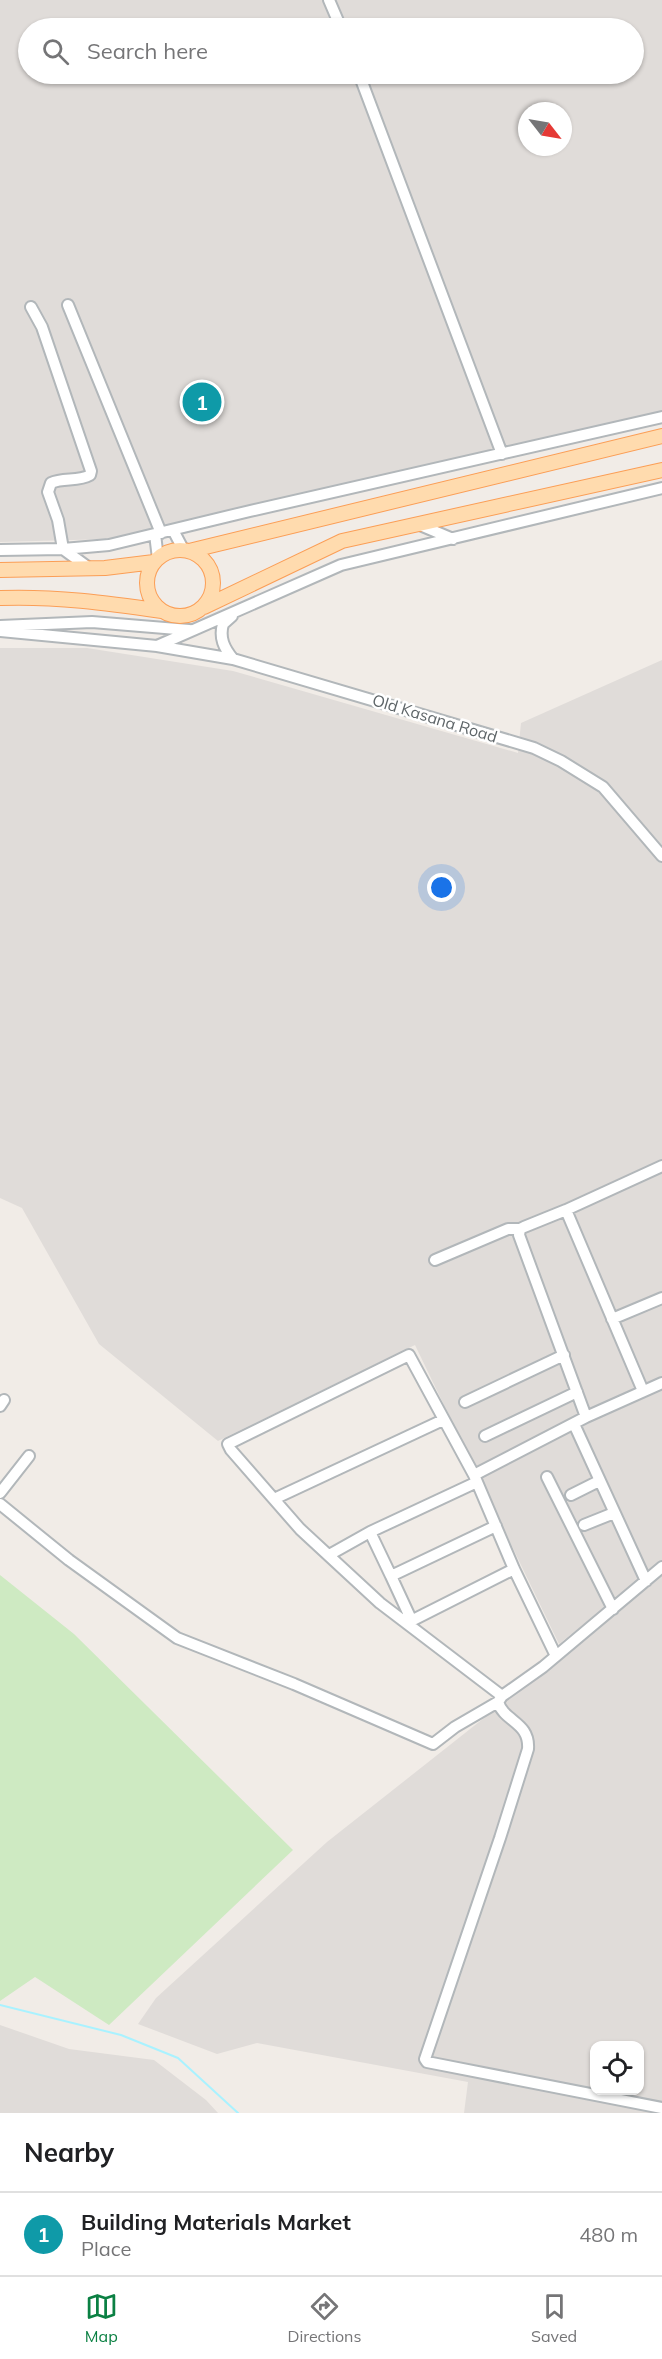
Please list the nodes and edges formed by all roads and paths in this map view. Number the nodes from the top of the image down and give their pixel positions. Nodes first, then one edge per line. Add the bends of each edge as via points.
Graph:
1 (329, 0) edge
2 (337, 18) edge
3 (363, 84) edge
4 (68, 305) dead end
5 (32, 307) dead end
6 (662, 417) edge
7 (662, 436) edge
8 (502, 454) junction
9 (662, 470) edge
10 (662, 488) edge
11 (420, 525) junction
12 (173, 530) junction
13 (158, 533) junction
14 (453, 539) junction
15 (63, 549) junction
16 (0, 550) edge
17 (186, 550) junction
18 (156, 560) junction
19 (89, 568) junction
20 (0, 570) edge
21 (0, 598) edge
22 (204, 607) junction
23 (242, 608) junction
24 (162, 611) junction
25 (0, 626) edge
26 (189, 630) junction
27 (0, 631) edge
28 (156, 646) junction
29 (232, 659) junction
30 (662, 856) edge
31 (662, 1166) edge
32 (566, 1210) junction
33 (520, 1229) junction
34 (435, 1260) dead end
35 (662, 1298) edge
36 (612, 1319) junction
37 (564, 1355) junction
38 (662, 1383) edge
39 (643, 1391) junction
40 (577, 1392) junction
41 (465, 1402) dead end
42 (586, 1417) junction
43 (443, 1420) junction
44 (574, 1424) junction
45 (484, 1436) dead end
46 (29, 1456) dead end
47 (547, 1477) dead end
48 (476, 1479) junction
49 (599, 1481) junction
50 (0, 1493) edge
51 (571, 1495) dead end
52 (274, 1499) junction
53 (0, 1504) edge
54 (614, 1513) junction
55 (584, 1525) dead end
56 (496, 1526) junction
57 (370, 1532) junction
58 (329, 1555) junction
59 (662, 1567) edge
60 (514, 1569) junction
61 (391, 1576) junction
62 (646, 1581) junction
63 (613, 1609) junction
64 (409, 1622) junction
65 (556, 1656) junction
66 (500, 1699) junction
67 (662, 2108) edge

1 - 2 street
3 - 8 street
4 - 13 street
5 - 15 street via 90,471 84,478 61,479 48,487
6 - 8 street
7 - 17 main road
8 - 12 street
9 - 11 main road
10 - 14 street
11 - 14 street
11 - 22 main road via 342,542
12 - 13 street
12 - 17 street
13 - 15 street via 109,545
13 - 18 street
14 - 23 street via 341,565
15 - 16 street
15 - 19 street
17 - 18 main road via 169,551
17 - 22 main road via 204,559 213,573 213,589
18 - 19 main road
18 - 24 main road via 148,574 147,588 154,605
19 - 20 main road
21 - 24 main road via 43,597
22 - 24 main road via 189,615
23 - 26 street
23 - 29 street via 221,628 224,648
25 - 26 street via 92,622
26 - 28 street
27 - 28 street, Old Kasana Road
28 - 29 street, Old Kasana Road
29 - 30 street, Old Kasana Road via 534,748 603,787
31 - 32 street
32 - 33 street
32 - 36 street
33 - 34 street via 508,1229
33 - 37 street via 520,1239
35 - 36 street
36 - 39 street
37 - 40 street
37 - 41 street
38 - 39 street
39 - 42 street
40 - 42 street
40 - 45 street
42 - 44 street
43 - 48 street
43 - 52 street
43 - 52 street via 409,1355 228,1444
44 - 48 street
44 - 49 street
46 - 50 street
47 - 63 street
48 - 56 street
48 - 57 street
49 - 51 street
49 - 54 street
52 - 58 street
53 - 66 street via 177,1638 433,1744
54 - 55 street
54 - 62 street
56 - 60 street
56 - 61 street
57 - 58 street
57 - 61 street
58 - 64 street via 380,1603
59 - 62 street
60 - 64 street
60 - 65 street
61 - 64 street
62 - 63 street
63 - 65 street
64 - 66 street
65 - 66 street
66 - 67 street via 500,1708 525,1731 528,1749 425,2060

